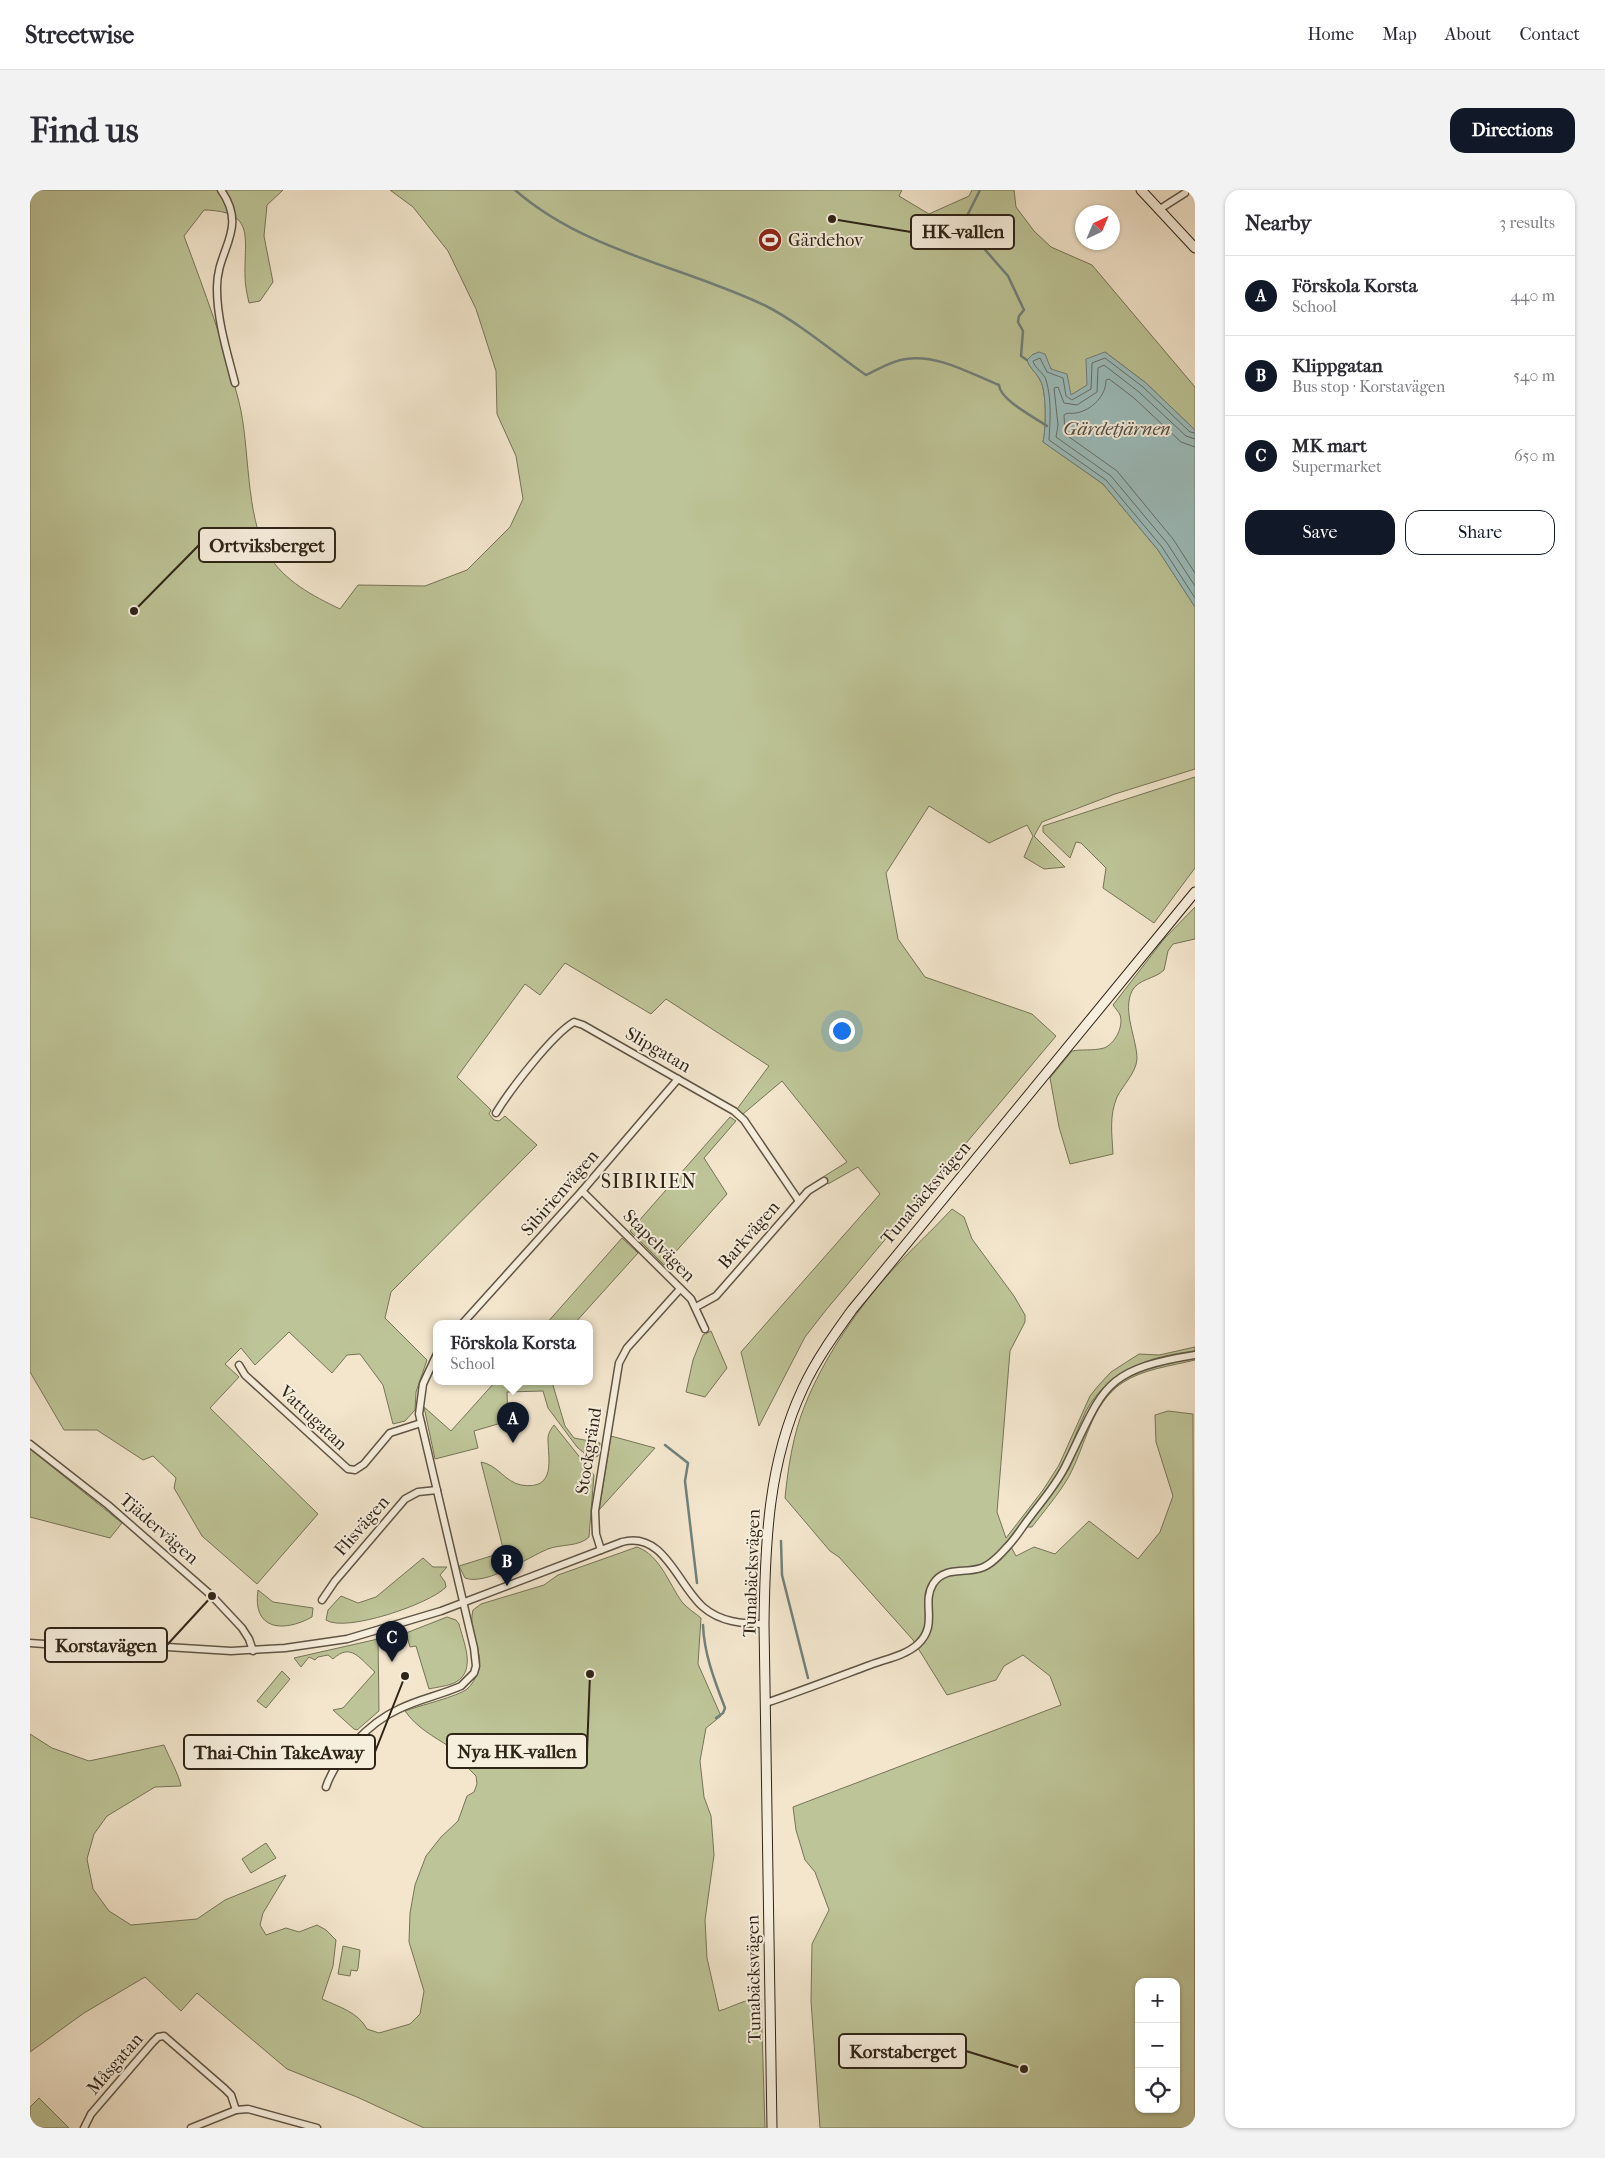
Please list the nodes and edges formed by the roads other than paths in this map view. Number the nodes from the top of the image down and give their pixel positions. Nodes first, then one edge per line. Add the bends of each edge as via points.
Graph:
1 (221, 190) edge
2 (1141, 190) edge
3 (1148, 190) edge
4 (1185, 193) dead end
5 (1160, 209) junction
6 (1195, 248) edge
7 (235, 383) dead end
8 (1195, 892) edge
9 (678, 1079) junction
10 (496, 1113) dead end
11 (824, 1181) dead end
12 (582, 1191) junction
13 (799, 1201) junction
14 (680, 1289) junction
15 (696, 1307) junction
16 (466, 1320) edge
17 (705, 1329) dead end
18 (1195, 1355) edge
19 (433, 1362) edge
20 (239, 1364) dead end
21 (420, 1423) junction
22 (30, 1444) edge
23 (437, 1490) junction
24 (601, 1550) junction
25 (322, 1600) dead end
26 (464, 1603) junction
27 (764, 1624) junction
28 (30, 1643) edge
29 (253, 1650) junction
30 (766, 1703) junction
31 (326, 1787) dead end
32 (236, 2110) junction
33 (84, 2128) edge
34 (191, 2128) edge
35 (317, 2128) edge
36 (772, 2128) edge

1 - 7 street via 229,203 233,224 216,286
2 - 5 street
3 - 5 street
4 - 5 street
5 - 6 street
8 - 27 street, Tunabäcksvägen via 877,1278 820,1358 803,1388 774,1480 765,1550
9 - 10 street, Slipgatan via 574,1022 552,1042 504,1098
9 - 12 street, Sibirienvägen
9 - 13 street, Slipgatan via 744,1120
11 - 13 street, Barkvägen
12 - 14 street, Stapelvägen
12 - 16 street, Sibirienvägen
13 - 15 street, Barkvägen via 716,1296
14 - 15 street, Stapelvägen
14 - 24 street, Stockgränd via 627,1348 619,1363 595,1511 596,1534
15 - 17 street, Stapelvägen
18 - 30 street via 1130,1371 1106,1389 1090,1414 1064,1470 1008,1547 985,1566 947,1572 933,1584 929,1596 928,1630 917,1646
19 - 21 street via 420,1398
20 - 21 street, Vattugatan via 251,1380 348,1469 354,1470 364,1464 395,1430
21 - 23 street
22 - 29 street, Tjädervägen via 108,1505 212,1596 242,1628
23 - 25 street, Flisvägen via 418,1492 405,1499
23 - 26 street
24 - 26 street
24 - 27 street via 629,1540 645,1541 659,1551 703,1608 726,1620
26 - 29 street via 347,1639
26 - 31 street via 476,1666 468,1680 449,1691 397,1709 375,1724 345,1756
27 - 30 street, Tunabäcksvägen
28 - 29 street
30 - 36 street, Tunabäcksvägen
32 - 33 street, Måsgatan via 225,2089 164,2036 153,2042 91,2114
32 - 34 street
32 - 35 street via 261,2112

